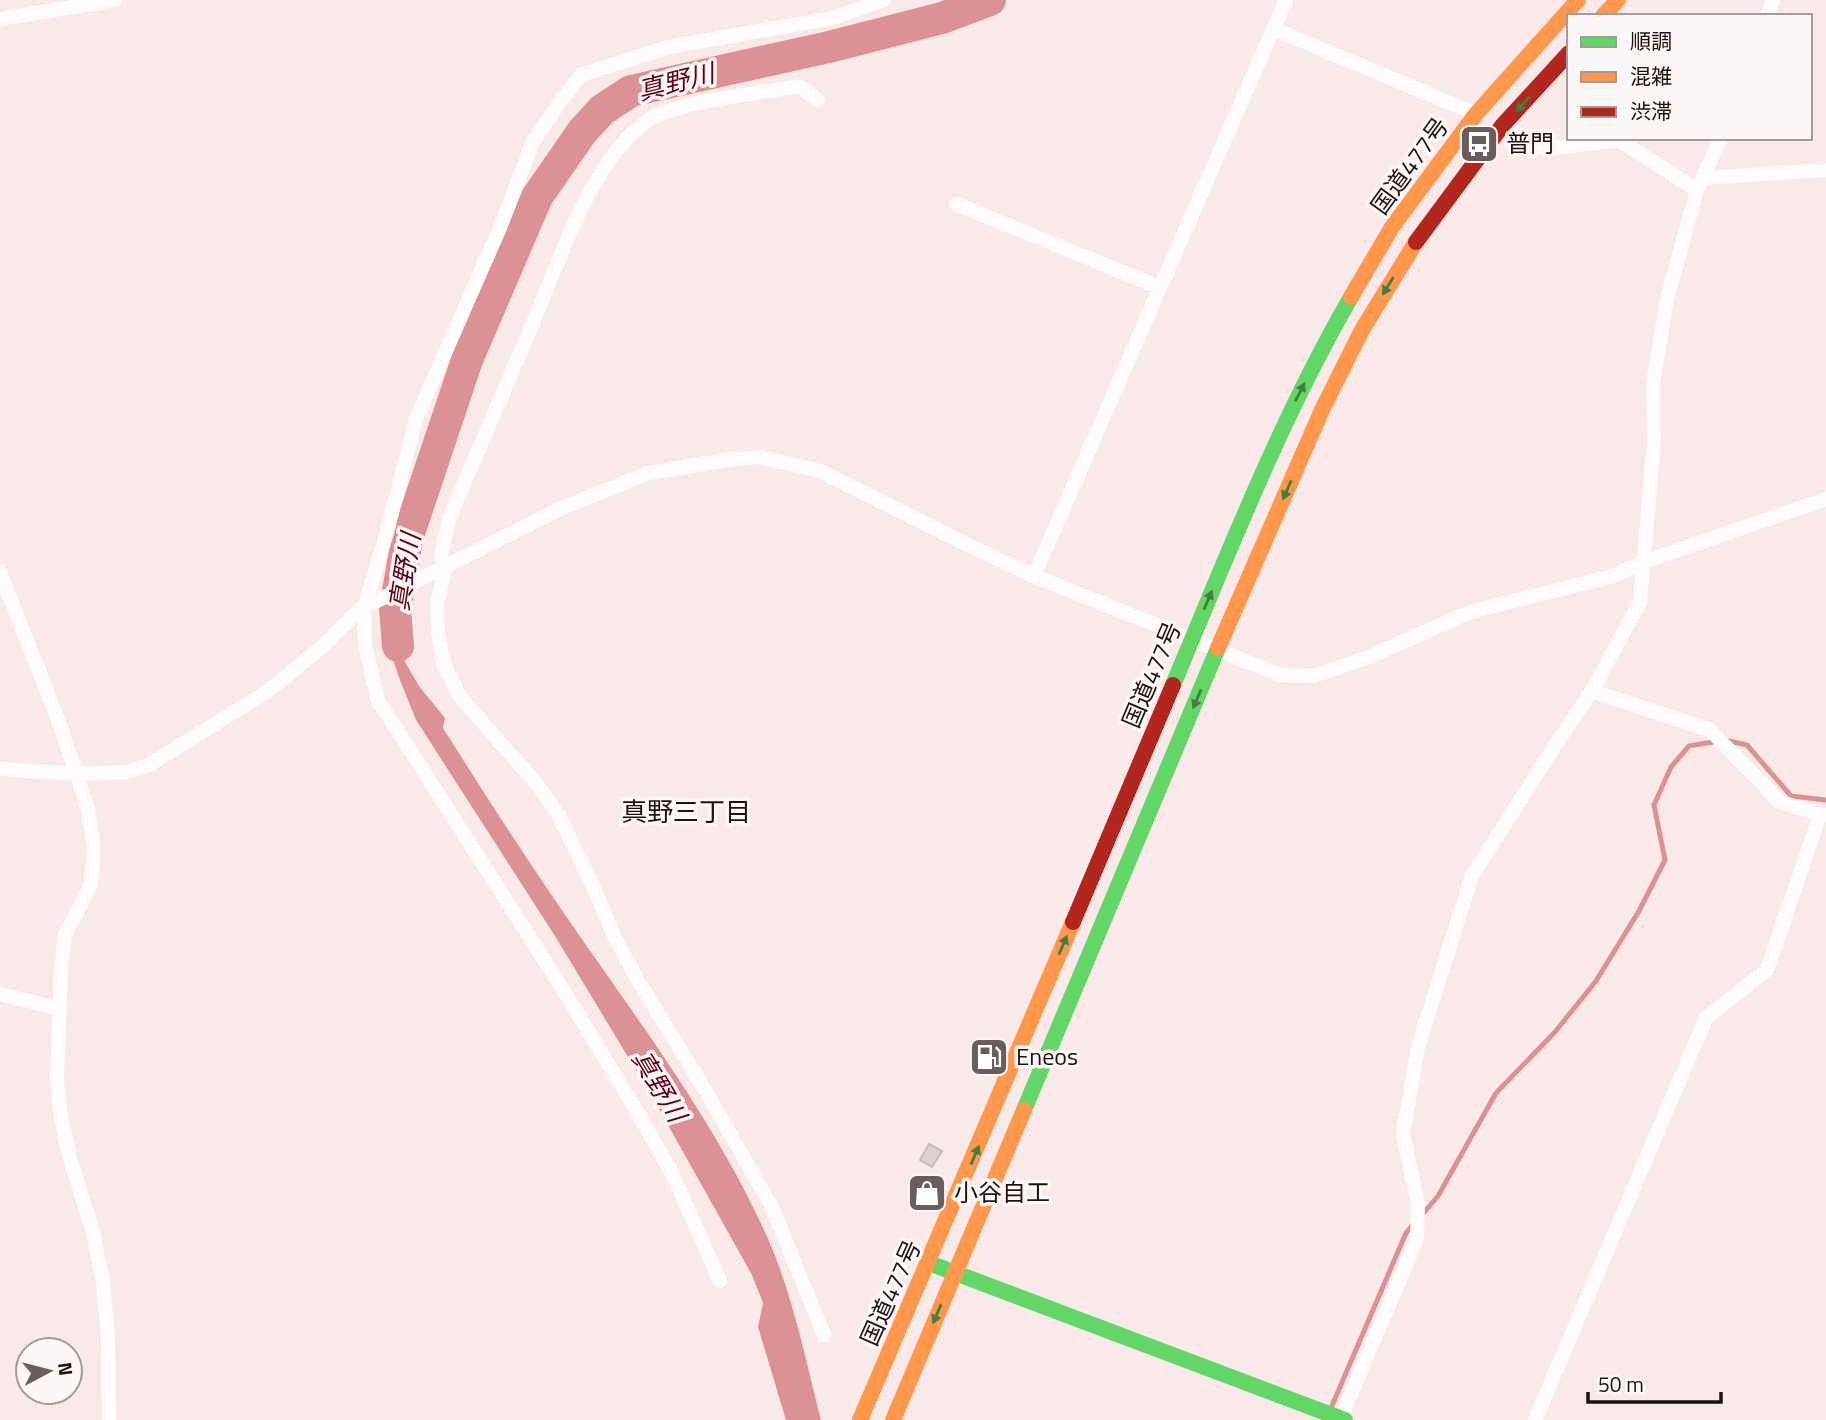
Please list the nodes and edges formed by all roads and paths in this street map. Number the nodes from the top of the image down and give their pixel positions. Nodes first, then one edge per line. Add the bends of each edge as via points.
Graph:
1 (115, 0) edge
2 (884, 0) edge
3 (1286, 0) edge
4 (1578, 0) edge
5 (1618, 0) edge
6 (1605, 14) edge
7 (0, 19) edge
8 (1274, 29) junction
9 (1567, 55) edge
10 (818, 100) dead end
11 (1476, 114) junction
12 (1502, 126) junction
13 (1720, 140) edge
14 (1826, 170) edge
15 (1701, 184) junction
16 (956, 204) dead end
17 (1159, 287) junction
18 (1826, 499) edge
19 (1644, 562) junction
20 (440, 570) junction
21 (0, 572) edge
22 (1034, 576) junction
23 (369, 605) junction
24 (1192, 640) junction
25 (1218, 649) junction
26 (1592, 691) junction
27 (0, 769) edge
28 (76, 774) junction
29 (1823, 815) edge
30 (0, 994) edge
31 (60, 1009) junction
32 (929, 1263) junction
33 (954, 1272) junction
34 (720, 1281) dead end
35 (824, 1335) dead end
36 (862, 1416) edge
37 (1342, 1419) edge
38 (109, 1420) edge
39 (893, 1420) edge
40 (1535, 1420) edge

1 - 7 street
2 - 23 street via 833,18 669,47 581,75 533,142 416,419
3 - 8 street
4 - 11 main road, 国道477号
5 - 6 main road
8 - 11 street
8 - 17 street
9 -> 12 main road, 国道477号
10 - 20 street via 799,86 690,105 651,118 624,139 598,176 567,242 450,516
24 -> 11 main road, 国道477号 via 1264,469 1324,345 1392,228
12 - 15 street via 1546,149 1619,141
12 -> 25 main road, 国道477号 via 1420,236 1362,330 1322,410
13 - 15 street
14 - 15 street
15 - 19 street via 1667,299 1653,383 1654,442
16 - 17 street
17 - 22 street
18 - 19 street
19 - 25 street via 1613,576 1469,612 1314,677 1280,675
19 - 26 street via 1640,602
20 - 22 street via 562,508 649,474 760,457 820,471
20 - 23 street
20 - 35 street via 438,633 444,664 460,696 559,816 631,969 772,1207
21 - 28 street
22 - 24 street
23 - 28 street via 268,691 149,765 126,772
23 - 34 street via 365,645 378,700 642,1120 673,1175
24 - 25 street
32 -> 24 main road, 国道477号
25 -> 33 main road, 国道477号
26 - 29 street via 1710,730 1779,801
26 - 37 street via 1472,876 1418,1047 1403,1135 1419,1204 1417,1239
27 - 28 street
28 - 31 street via 89,809 94,847 91,885 65,935
29 - 40 street via 1767,970 1706,1018
30 - 31 street
31 - 38 street via 57,1080 61,1118 103,1282
32 - 33 main road
32 - 36 main road, 国道477号
33 - 37 main road
33 -> 39 main road, 国道477号

